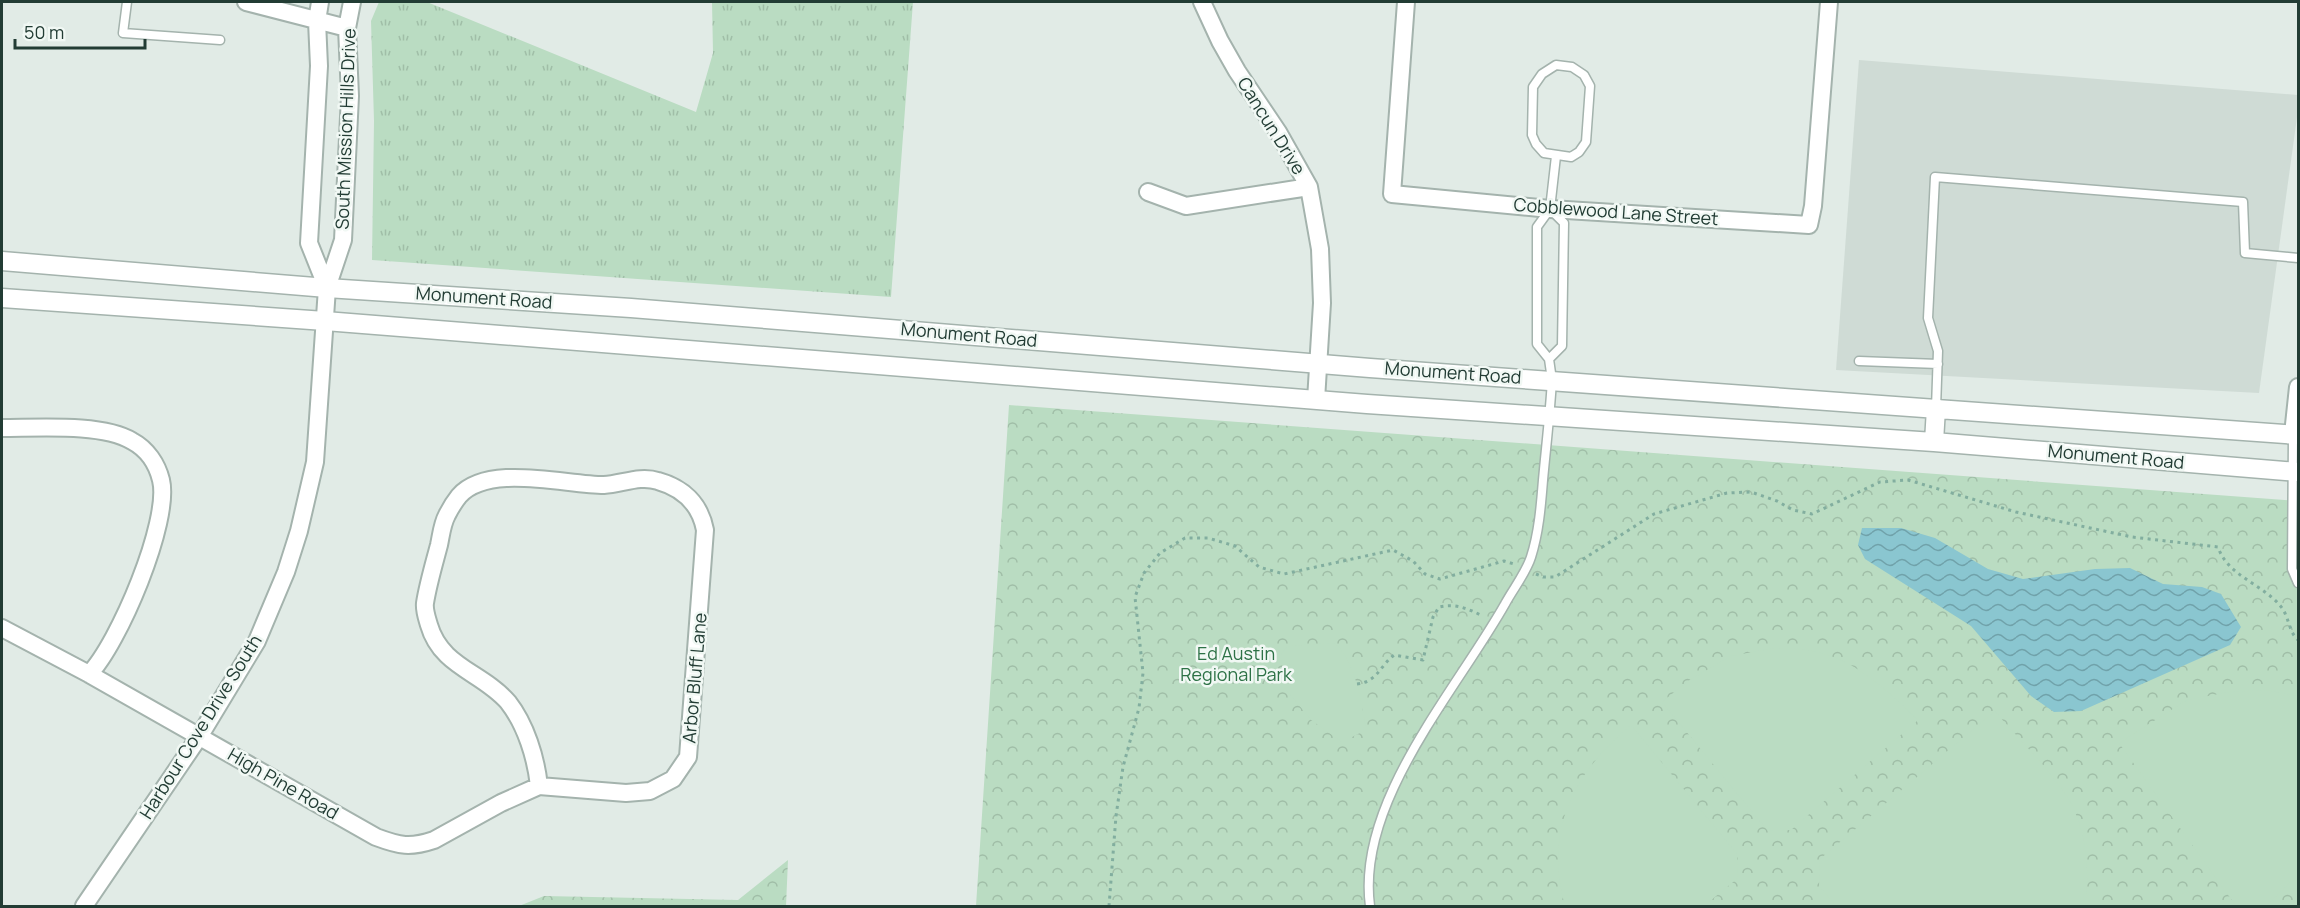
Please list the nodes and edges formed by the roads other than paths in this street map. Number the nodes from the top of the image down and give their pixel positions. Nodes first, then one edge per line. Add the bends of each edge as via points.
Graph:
1 (126, 2) edge
2 (246, 2) edge
3 (320, 2) edge
4 (352, 2) edge
5 (1202, 2) edge
6 (1406, 2) edge
7 (1829, 2) edge
8 (317, 21) junction
9 (347, 28) junction
10 (220, 40) dead end
11 (1556, 156) junction
12 (1310, 187) junction
13 (1148, 192) dead end
14 (1550, 209) junction
15 (2298, 258) edge
16 (2, 261) edge
17 (327, 288) junction
18 (2, 298) edge
19 (325, 321) junction
20 (1549, 359) junction
21 (1859, 360) dead end
22 (1319, 363) junction
23 (1938, 364) junction
24 (1552, 380) junction
25 (2298, 387) edge
26 (1316, 400) junction
27 (1936, 408) junction
28 (1549, 417) junction
29 (2, 428) edge
30 (2296, 435) edge
31 (1934, 442) junction
32 (2296, 472) edge
33 (2298, 583) edge
34 (2, 628) edge
35 (89, 674) junction
36 (199, 737) junction
37 (539, 786) junction
38 (84, 906) edge
39 (1370, 906) edge

1 - 10 lane via 123,33
2 - 8 street
3 - 8 street, South Mission Hills Drive
4 - 9 street, South Mission Hills Drive
5 - 12 street, Cancun Drive via 1237,71
6 - 14 street, Cobblewood Lane Street via 1392,194
7 - 14 street, Cobblewood Lane Street via 1809,225
8 - 9 street
8 - 17 street, South Mission Hills Drive via 319,66 309,243
9 - 17 street, South Mission Hills Drive via 350,96 343,240
11 - 11 lane via 1571,157 1586,142 1590,86 1584,75 1572,67 1556,65 1542,74 1533,87 1532,135 1544,153
11 - 14 lane
12 - 13 street via 1186,206
12 - 22 street, Cancun Drive via 1320,249
14 - 20 lane via 1537,227 1537,344
14 - 20 lane via 1564,223 1562,346
15 - 23 lane via 2245,253 2243,202 1935,177 1928,318
16 - 17 street, Monument Road
17 - 19 street, Harbour Cove Drive South
17 - 22 street, Monument Road
18 - 19 street, Monument Road
19 - 26 street, Monument Road
19 - 36 street, Harbour Cove Drive South via 315,462 286,572 256,641
20 - 24 lane
21 - 23 lane
22 - 24 street, Monument Road
22 - 26 street, Cancun Drive
23 - 27 lane
24 - 27 street, Monument Road
24 - 28 lane
25 - 30 street
26 - 28 street, Monument Road
27 - 30 street, Monument Road
27 - 31 street
28 - 31 street, Monument Road
28 - 39 lane via 1540,512 1531,558 1424,732 1383,811 1372,850
29 - 35 street via 112,432 148,452 161,481 161,507 150,555 100,663
30 - 32 lane
31 - 32 street, Monument Road
32 - 33 lane via 2292,569
34 - 35 street, High Pine Road
35 - 36 street, High Pine Road
36 - 37 street, High Pine Road via 396,845 434,840
36 - 38 street, Harbour Cove Drive South
37 - 37 street, Arbor Bluff Lane via 528,742 506,701 447,656 432,636 425,604 446,516 460,495 482,481 500,478 605,484 657,480 683,492 699,509 706,544 688,757 673,779 640,793

